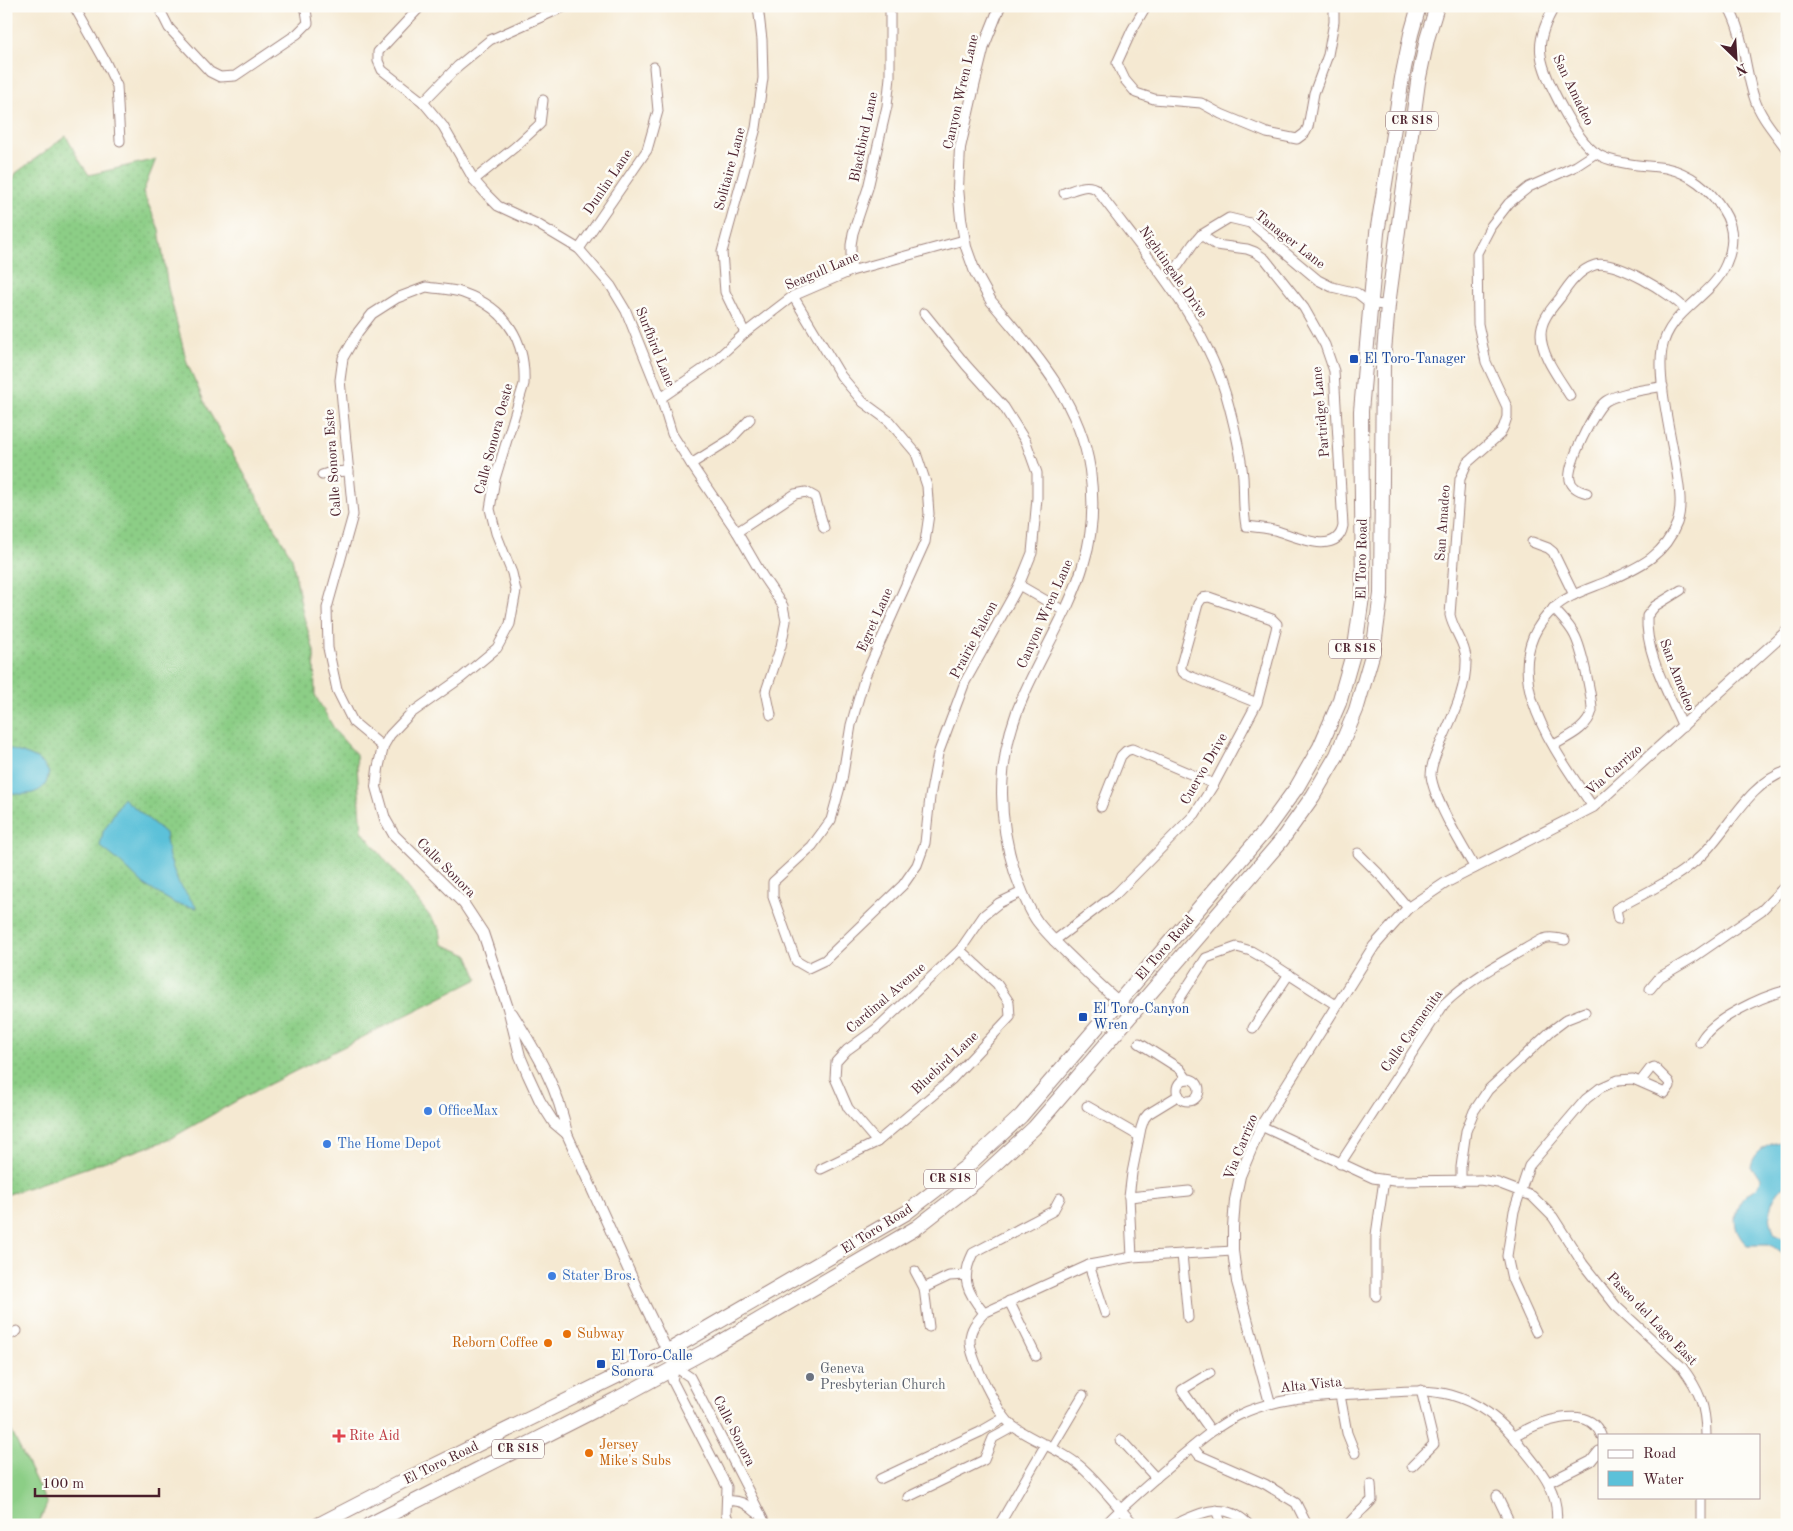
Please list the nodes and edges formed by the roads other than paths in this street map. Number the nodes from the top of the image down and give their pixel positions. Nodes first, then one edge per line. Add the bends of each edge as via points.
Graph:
1 (74, 6) edge
2 (158, 6) edge
3 (303, 6) edge
4 (421, 6) edge
5 (566, 6) edge
6 (758, 6) edge
7 (890, 6) edge
8 (1000, 6) edge
9 (1146, 6) edge
10 (1334, 6) edge
11 (1419, 6) edge
12 (1437, 6) edge
13 (1554, 6) edge
14 (1728, 6) edge
15 (654, 67) dead end
16 (543, 100) dead end
17 (423, 102) junction
18 (120, 141) dead end
19 (1787, 150) edge
20 (1596, 153) junction
21 (474, 180) junction
22 (1064, 193) dead end
23 (1201, 235) junction
24 (964, 240) junction
25 (579, 249) junction
26 (851, 271) junction
27 (1163, 276) junction
28 (426, 287) joint
29 (793, 296) junction
30 (1371, 304) junction
31 (1388, 305) junction
32 (1685, 309) junction
33 (924, 313) dead end
34 (745, 333) junction
35 (1663, 386) junction
36 (1570, 396) dead end
37 (661, 398) junction
38 (750, 419) dead end
39 (690, 464) junction
40 (348, 471) junction
41 (322, 475) dead end
42 (1587, 493) dead end
43 (1246, 526) joint
44 (824, 528) dead end
45 (737, 532) junction
46 (1532, 542) dead end
47 (1019, 585) junction
48 (1681, 590) dead end
49 (1574, 595) junction
50 (1553, 608) junction
51 (1064, 611) junction
52 (1785, 635) edge
53 (1257, 704) junction
54 (771, 715) dead end
55 (1683, 727) junction
56 (1554, 745) junction
57 (383, 747) junction
58 (1787, 771) edge
59 (1214, 784) junction
60 (1101, 807) dead end
61 (1593, 807) junction
62 (1358, 853) dead end
63 (1475, 868) junction
64 (1787, 884) edge
65 (1022, 892) junction
66 (1408, 908) junction
67 (1618, 919) dead end
68 (1565, 940) dead end
69 (1054, 941) junction
70 (960, 950) junction
71 (808, 968) joint
72 (1289, 974) junction
73 (1650, 989) dead end
74 (1787, 990) edge
75 (1178, 1001) dead end
76 (1118, 1002) junction
77 (1336, 1005) junction
78 (508, 1008) junction
79 (1585, 1012) dead end
80 (1134, 1014) junction
81 (1253, 1028) dead end
82 (1140, 1043) dead end
83 (1700, 1043) dead end
84 (538, 1055) junction
85 (525, 1069) junction
86 (1187, 1079) junction
87 (1640, 1082) dead end
88 (1179, 1095) junction
89 (1087, 1106) dead end
90 (1261, 1126) junction
91 (567, 1134) junction
92 (1139, 1136) junction
93 (877, 1142) junction
94 (1340, 1164) junction
95 (821, 1169) dead end
96 (1384, 1180) junction
97 (1461, 1181) junction
98 (1189, 1191) dead end
99 (1520, 1191) junction
100 (1129, 1197) junction
101 (1060, 1198) dead end
102 (1233, 1251) junction
103 (1182, 1254) junction
104 (1132, 1257) junction
105 (1089, 1265) junction
106 (914, 1271) dead end
107 (966, 1276) junction
108 (924, 1288) junction
109 (1376, 1296) dead end
110 (1009, 1301) junction
111 (984, 1313) junction
112 (1105, 1313) dead end
113 (1188, 1318) dead end
114 (929, 1327) dead end
115 (17, 1331) dead end
116 (1536, 1332) dead end
117 (6, 1336) edge
118 (668, 1351) junction
119 (1036, 1356) dead end
120 (675, 1367) junction
121 (1210, 1374) dead end
122 (1421, 1390) junction
123 (1083, 1395) dead end
124 (1340, 1395) junction
125 (1270, 1403) junction
126 (1004, 1418) junction
127 (1013, 1427) junction
128 (1211, 1431) junction
129 (980, 1432) junction
130 (1601, 1434) edge
131 (1706, 1434) edge
132 (1514, 1436) junction
133 (1121, 1440) dead end
134 (990, 1446) junction
135 (1049, 1446) junction
136 (1193, 1447) junction
137 (1355, 1453) dead end
138 (1598, 1453) edge
139 (1412, 1466) dead end
140 (1156, 1478) junction
141 (880, 1479) dead end
142 (1549, 1482) junction
143 (1372, 1484) dead end
144 (1497, 1496) dead end
145 (908, 1497) dead end
146 (1701, 1498) edge
147 (727, 1501) junction
148 (1120, 1510) junction
149 (1216, 1510) junction
150 (763, 1521) edge
151 (1188, 1522) edge
152 (318, 1525) edge
153 (369, 1525) edge
154 (730, 1525) edge
155 (999, 1525) edge
156 (1105, 1525) edge
157 (1135, 1525) edge
158 (1174, 1525) edge
159 (1222, 1525) edge
160 (1249, 1525) edge
161 (1307, 1525) edge
162 (1348, 1525) edge
163 (1511, 1525) edge
164 (1556, 1525) edge
165 (1701, 1525) edge

1 - 18 street via 117,86
2 - 3 street via 169,28 210,72 220,77 235,76 297,34 308,23
4 - 17 street, Surfbird Lane via 378,52 378,61 382,70
5 - 17 street via 490,40 458,66
6 - 34 street, Solitaire Lane via 763,78 756,128 722,252 725,292
7 - 26 street, Blackbird Lane via 887,106 868,188 850,245
8 - 24 street, Canyon Wren Lane via 984,46 960,148 958,188
9 - 10 street via 1117,63 1136,93 1154,99 1201,103 1267,133 1297,139 1308,127 1314,93 1328,55
11 - 30 main road, El Toro Road / CR S18 via 1402,78 1377,233
12 - 31 main road, El Toro Road / CR S18 via 1416,90
13 - 20 street, San Amadeo via 1541,33 1540,54 1574,128
14 - 19 street via 1739,31 1759,111
15 - 25 street, Dunlin Lane via 658,111 646,150
16 - 21 street via 540,124
17 - 21 street, Surfbird Lane via 443,126
20 - 32 street, San Amadeo via 1616,162 1684,174 1701,184 1725,213 1732,239 1725,266 1711,288
20 - 63 street, San Amadeo via 1576,166 1529,187 1509,203 1491,226 1477,253 1478,324 1486,362 1507,407 1507,417 1500,434 1467,464 1460,479 1450,615 1466,658 1463,688 1432,762 1431,774 1434,790
21 - 25 street, Surfbird Lane via 498,206
22 - 27 street, Nightingale Drive via 1083,187 1094,188
23 - 27 street, Tanager Lane via 1178,266
23 - 30 street, Tanager Lane via 1229,218 1250,222 1318,280 1332,288 1357,293
23 - 43 street, Partridge Lane via 1216,245 1255,252 1265,259 1304,308 1325,345 1333,367 1343,526 1337,539 1315,543 1271,529
24 - 26 street, Seagull Lane
24 - 51 street, Canyon Wren Lane via 975,272 991,301 1056,382 1074,415 1086,452 1091,524 1084,564
25 - 37 street, Surfbird Lane via 611,286 626,311
26 - 29 street, Seagull Lane
27 - 43 street, Nightingale Drive via 1192,319 1225,392 1240,456
28 - 40 street, Calle Sonora Este via 397,298 372,314 344,358 340,380
28 - 57 street, Calle Sonora Oeste via 462,292 497,311 513,330 522,353 524,384 495,479 490,509 516,591 510,624 498,648 410,714
29 - 34 street, Seagull Lane
29 - 71 street, Egret Lane via 841,376 863,402 889,421 916,453 927,486 929,514 925,542 865,676 831,820 812,846 773,882 773,897 796,961
30 - 31 street, Tanager Lane
30 - 76 main road, El Toro Road / CR S18 via 1362,411 1363,590 1355,647 1339,703 1320,747 1265,831
31 - 80 main road, El Toro Road / CR S18 via 1383,363 1381,594 1373,652 1356,710 1337,755 1281,841
32 - 35 street, San Amadeo via 1672,324 1661,352
32 - 36 street via 1662,289 1604,264 1578,275 1545,318 1541,333 1548,359
33 - 47 street, Prairie Falcon via 1004,407 1026,442 1037,474 1038,498 1032,553
34 - 37 street, Seagull Lane via 712,363
35 - 42 street via 1612,397 1598,408 1569,474 1574,488
35 - 49 street, San Amadeo via 1679,482 1681,504 1678,520 1667,541 1651,560
37 - 39 street, Surfbird Lane via 672,434
38 - 39 street via 731,440
39 - 45 street, Surfbird Lane
40 - 41 street
40 - 57 street, Calle Sonora Este via 352,515 327,608 328,648 337,690 353,722
44 - 45 street via 815,497 806,492 795,494
45 - 54 street, Surfbird Lane via 783,606 786,621 766,691
46 - 49 street via 1553,552
47 - 51 street
47 - 71 street, Prairie Falcon via 965,682 938,754 925,843 917,865 903,885 825,960
48 - 55 street, San Amedeo via 1647,616 1646,630 1656,665
49 - 50 street, San Amadeo
50 - 56 street, San Amadeo via 1530,641 1526,663 1535,710
50 - 56 street via 1576,637 1592,712 1585,726
51 - 65 street, Canyon Wren Lane via 1024,694 1008,738 1001,787 1004,828
52 - 55 street, Via Carrizo
53 - 53 street, Cuervo Drive via 1276,624 1272,619 1209,597 1202,598 1181,670
53 - 59 street, Cuervo Drive
55 - 61 street, Via Carrizo
56 - 61 street, San Amadeo
57 - 78 street, Calle Sonora via 376,788 385,819 394,835 464,904 484,934
58 - 67 street via 1756,790 1703,854 1679,874 1616,909
59 - 60 street via 1132,749 1121,756
59 - 69 street, Cuervo Drive via 1195,814 1116,894
61 - 63 street, Via Carrizo
62 - 66 street
63 - 66 street, Via Carrizo
64 - 73 street via 1762,910 1694,957 1660,976
65 - 69 street, Canyon Wren Lane via 1036,920
65 - 70 street, Cardinal Avenue via 984,915
66 - 77 street, Via Carrizo via 1374,946
68 - 94 street, Calle Carmenita via 1545,938 1539,941 1473,980 1444,1004
69 - 76 street, Canyon Wren Lane
70 - 93 street, Cardinal Avenue via 836,1062 835,1078 848,1108
70 - 93 street, Bluebird Lane via 997,984 1009,1002 1010,1016 952,1078
72 - 75 street via 1251,951 1237,947 1206,958
72 - 77 street
72 - 81 street
74 - 83 street via 1758,998 1712,1027
76 - 80 street, Canyon Wren Lane
76 - 118 main road, El Toro Road / CR S18 via 1021,1116 967,1166 906,1213
77 - 90 street, Via Carrizo
78 - 84 street, Calle Sonora
78 - 85 street, Calle Sonora
79 - 97 street via 1567,1019 1551,1031 1488,1090 1466,1131
80 - 120 main road, El Toro Road / CR S18 via 1034,1128 979,1179 916,1228 720,1344
82 - 86 street via 1180,1069
84 - 85 street
84 - 91 street, Calle Sonora via 553,1085
85 - 91 street, Calle Sonora via 554,1123
86 - 88 street via 1178,1087
86 - 88 street via 1198,1084 1199,1093 1190,1101
87 - 99 street via 1618,1080 1586,1099 1533,1159
88 - 92 street via 1148,1114
89 - 92 street
90 - 94 street, Paseo del Lago East
90 - 102 street, Via Carrizo via 1240,1176 1235,1200
91 - 118 street, Calle Sonora
92 - 100 street
93 - 95 street, Bluebird Lane
94 - 96 street, Paseo del Lago East
96 - 97 street, Paseo del Lago East
96 - 109 street via 1376,1235
97 - 99 street, Paseo del Lago East via 1498,1183
98 - 100 street
99 - 116 street via 1507,1256 1512,1279
99 - 131 street, Paseo del Lago East via 1544,1206 1616,1306 1685,1372 1697,1388 1702,1402
100 - 104 street
101 - 107 street via 1053,1212 973,1253
102 - 103 street
102 - 125 street, Via Carrizo via 1237,1282
103 - 104 street
103 - 113 street
104 - 105 street
105 - 110 street
105 - 112 street
106 - 108 street
107 - 108 street via 949,1276
107 - 111 street via 969,1292
108 - 114 street
110 - 111 street
110 - 119 street
111 - 126 street via 972,1330 970,1346
115 - 117 street
118 - 120 street, Calle Sonora
118 - 152 main road, El Toro Road / CR S18
120 - 147 street, Calle Sonora via 672,1380 727,1487
120 - 150 street, Calle Sonora via 690,1377
120 - 153 main road, El Toro Road / CR S18
121 - 128 street via 1182,1390
122 - 124 street, Alta Vista
122 - 132 street, Alta Vista via 1452,1395 1471,1403 1498,1420
122 - 139 street via 1434,1444
123 - 135 street
124 - 125 street, Alta Vista
124 - 137 street via 1347,1433
125 - 128 street, Alta Vista
126 - 127 street
126 - 129 street
127 - 134 street via 993,1438
127 - 135 street
128 - 136 street, Alta Vista
129 - 134 street
129 - 141 street
130 - 132 street via 1598,1427 1584,1418 1570,1418 1547,1420
132 - 142 street, Alta Vista
133 - 140 street
134 - 145 street via 984,1460
135 - 148 street via 1082,1468
135 - 155 street
136 - 140 street, Alta Vista
136 - 161 street via 1199,1455 1266,1484 1296,1503
138 - 142 street via 1590,1461
140 - 148 street, Alta Vista
142 - 164 street, Alta Vista via 1555,1500
143 - 162 street via 1372,1500 1356,1513
144 - 163 street
146 - 165 street
147 - 150 street, Calle Sonora via 742,1502
147 - 154 street, Calle Sonora via 726,1514
148 - 156 street, Alta Vista
148 - 157 street
149 - 151 street via 1197,1514
149 - 159 street
149 - 160 street via 1237,1514
151 - 158 street

